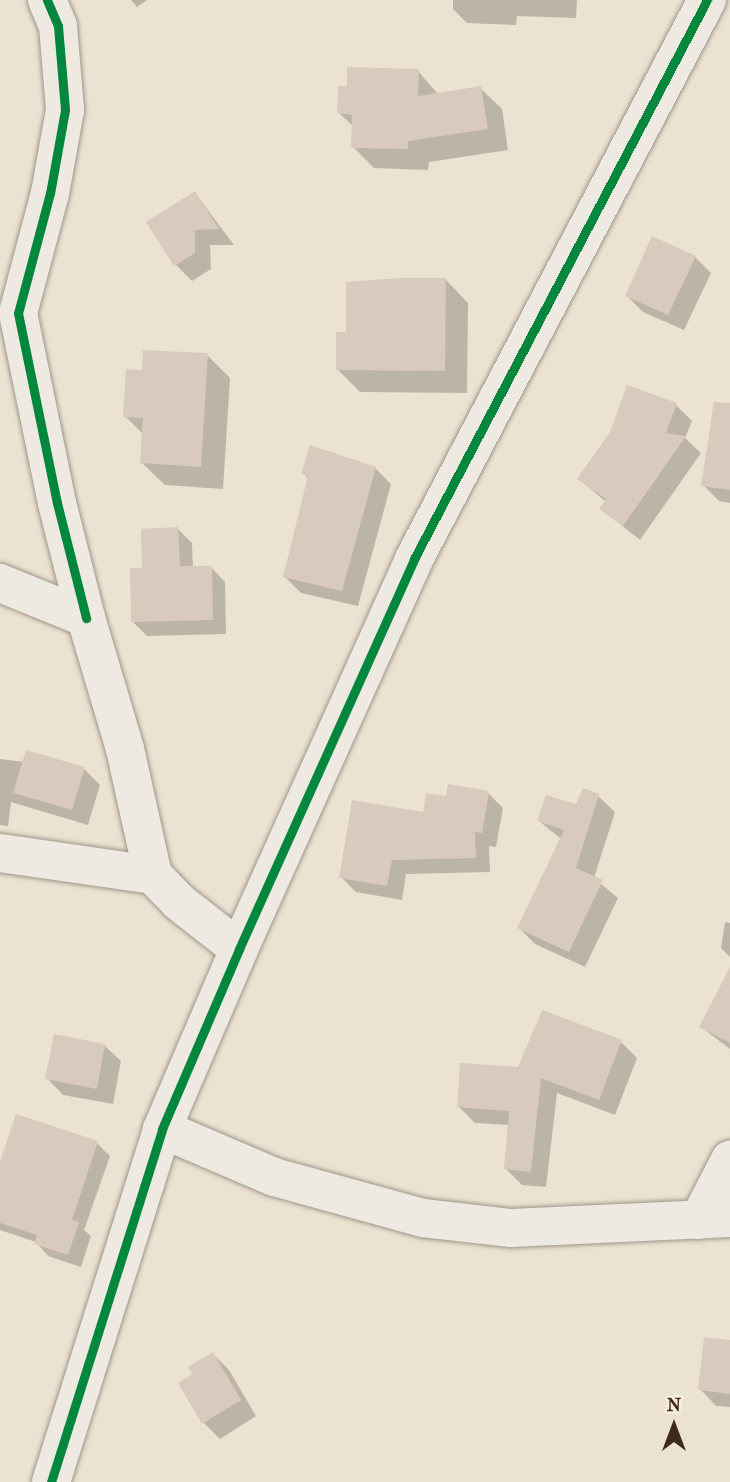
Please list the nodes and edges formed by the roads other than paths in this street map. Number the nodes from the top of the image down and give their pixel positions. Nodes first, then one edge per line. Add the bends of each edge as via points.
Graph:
1 (47, 0) edge
2 (707, 0) edge
3 (0, 583) edge
4 (86, 618) junction
5 (0, 853) edge
6 (153, 876) junction
7 (239, 950) junction
8 (162, 1129) junction
9 (730, 1160) edge
10 (715, 1219) edge
11 (51, 1482) edge

1 - 4 street via 58,26 65,110 50,193 18,313
2 - 7 street via 414,559
3 - 4 street
4 - 6 street via 125,749
5 - 6 street
6 - 7 street
7 - 8 street
8 - 10 street via 275,1177 423,1218 511,1228
8 - 11 street
9 - 10 street

